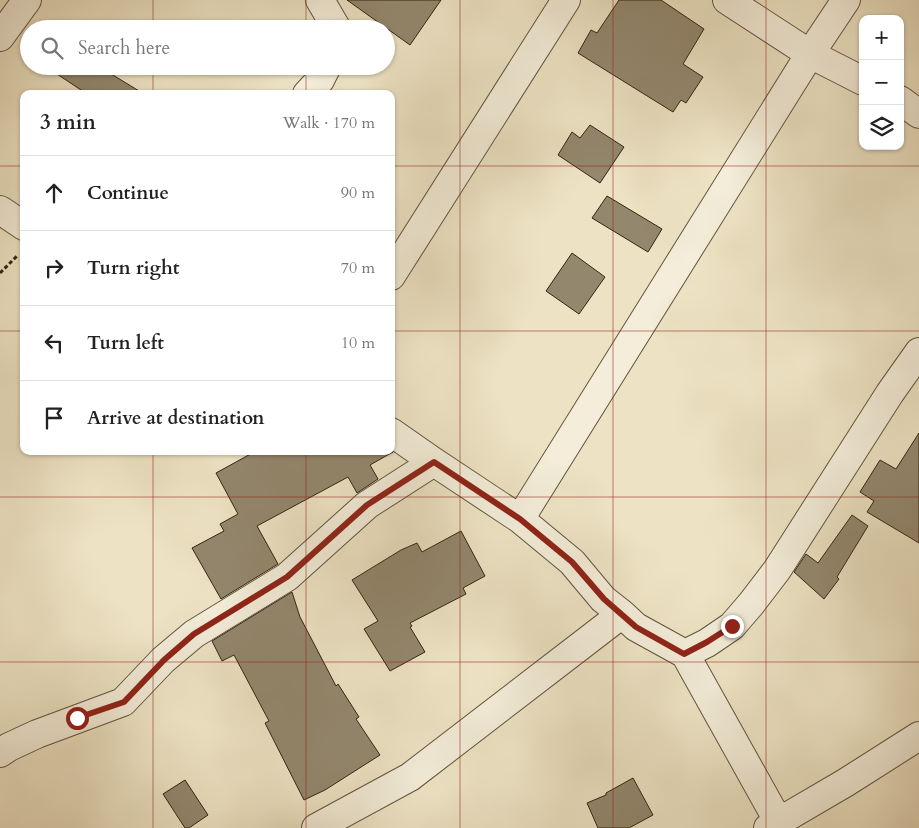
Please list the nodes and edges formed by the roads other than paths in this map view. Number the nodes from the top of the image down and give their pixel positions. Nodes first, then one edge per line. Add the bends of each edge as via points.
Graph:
1 (27, 0) edge
2 (320, 0) edge
3 (566, 0) edge
4 (727, 0) edge
5 (846, 0) edge
6 (331, 20) edge
7 (0, 37) edge
8 (810, 54) junction
9 (322, 75) edge
10 (859, 79) edge
11 (311, 90) edge
12 (904, 103) edge
13 (919, 114) edge
14 (0, 210) edge
15 (20, 223) edge
16 (395, 270) edge
17 (919, 352) edge
18 (395, 435) edge
19 (434, 462) junction
20 (520, 519) junction
21 (622, 614) junction
22 (684, 654) junction
23 (917, 740) edge
24 (0, 753) edge
25 (776, 826) edge
26 (316, 828) edge

1 - 7 street
2 - 6 street
3 - 16 street
4 - 8 street
5 - 8 street
8 - 10 street
8 - 20 street
9 - 11 street
12 - 13 street
14 - 15 street
17 - 22 street via 777,570 751,604 732,626
18 - 19 street
19 - 20 street
19 - 24 street via 367,505 287,577 194,634 124,702 37,734
20 - 21 street via 572,562 604,599
21 - 22 street via 636,627
21 - 26 street via 410,777
22 - 25 street
23 - 25 street

